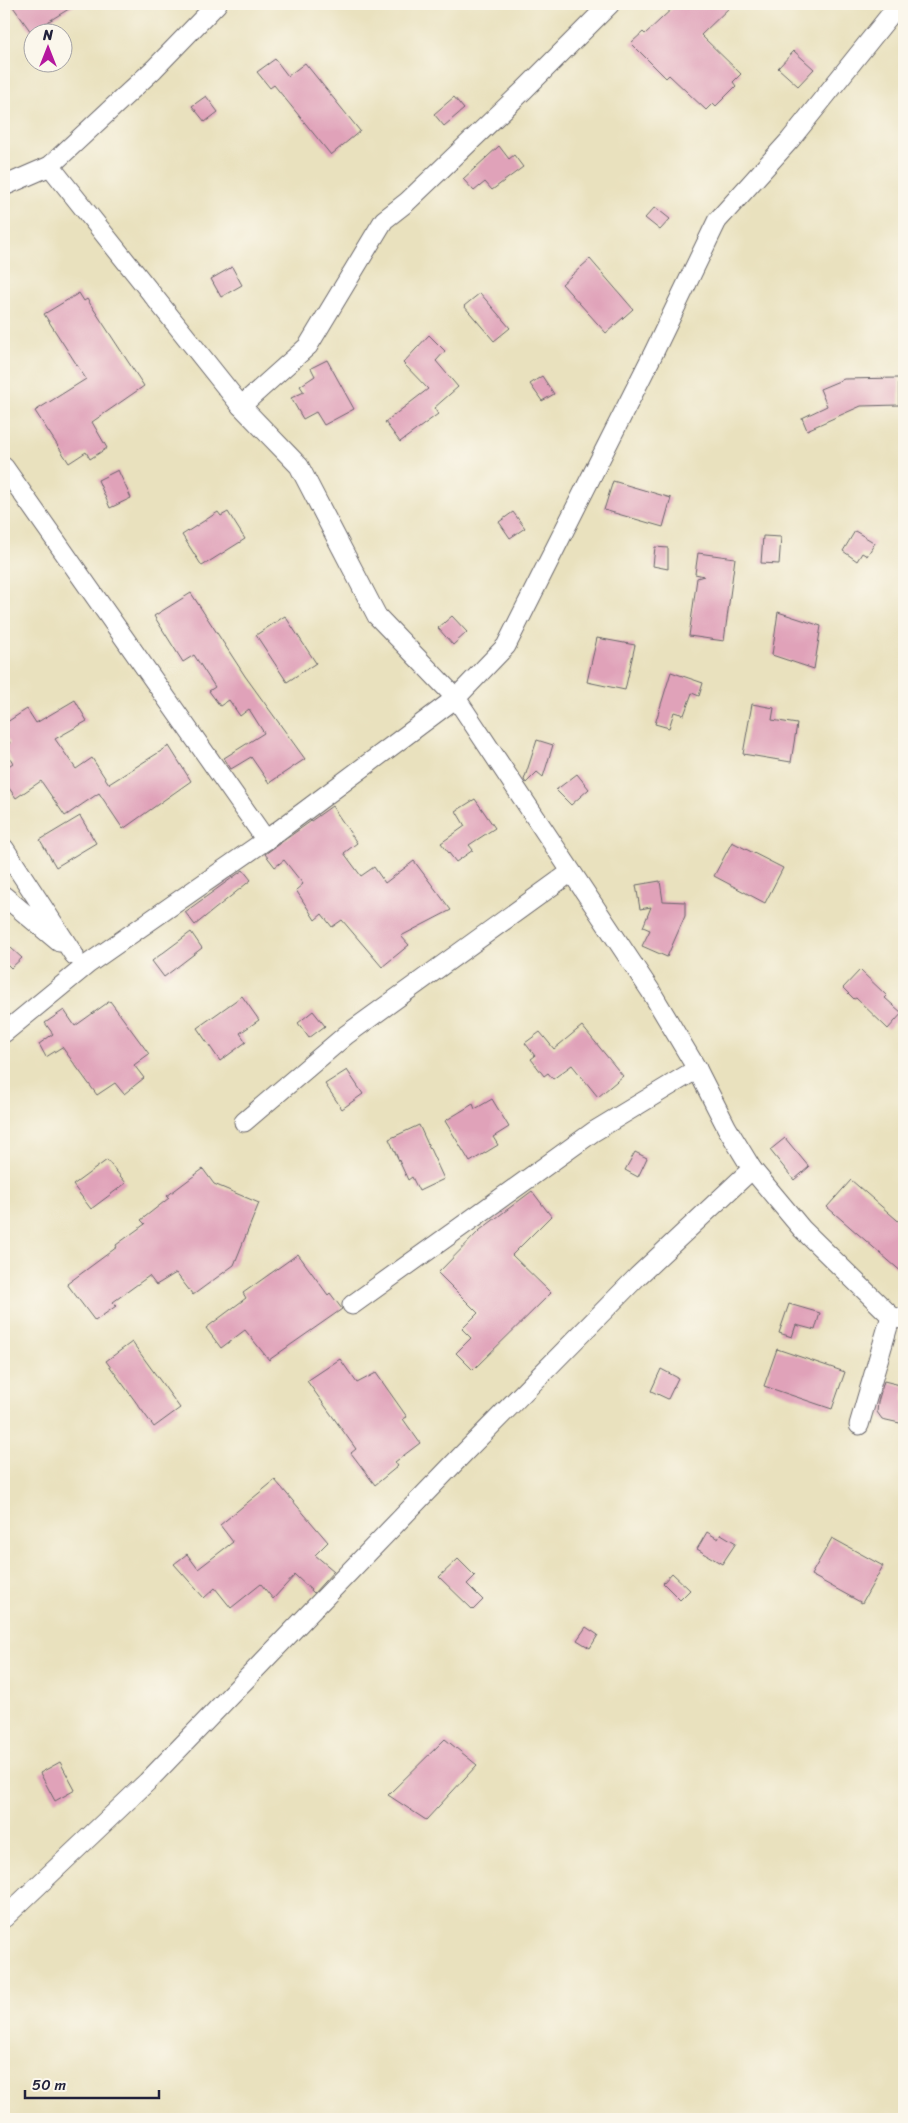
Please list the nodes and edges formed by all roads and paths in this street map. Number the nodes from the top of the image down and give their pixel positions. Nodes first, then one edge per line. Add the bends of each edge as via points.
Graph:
1 (217, 4) edge
2 (610, 4) edge
3 (899, 4) edge
4 (50, 166) junction
5 (4, 186) edge
6 (241, 406) junction
7 (4, 467) edge
8 (456, 698) junction
9 (266, 840) junction
10 (4, 848) edge
11 (571, 872) junction
12 (4, 896) edge
13 (81, 959) junction
14 (4, 1033) edge
15 (697, 1069) junction
16 (244, 1122) dead end
17 (752, 1169) junction
18 (352, 1305) dead end
19 (898, 1318) edge
20 (859, 1425) dead end
21 (4, 1918) edge

1 - 4 street via 154,69
2 - 6 street via 516,98 384,220 308,346
3 - 8 street via 790,140 717,221 506,646
4 - 5 street
4 - 6 street
6 - 8 street via 299,466 377,616
7 - 9 street
8 - 9 street
8 - 11 street
9 - 13 street
10 - 13 street
11 - 15 street via 650,990
11 - 16 street via 346,1035
12 - 13 street
13 - 14 street
15 - 17 street
15 - 18 street via 593,1132
17 - 19 street via 802,1228
17 - 21 street via 630,1284 147,1782
19 - 20 street

